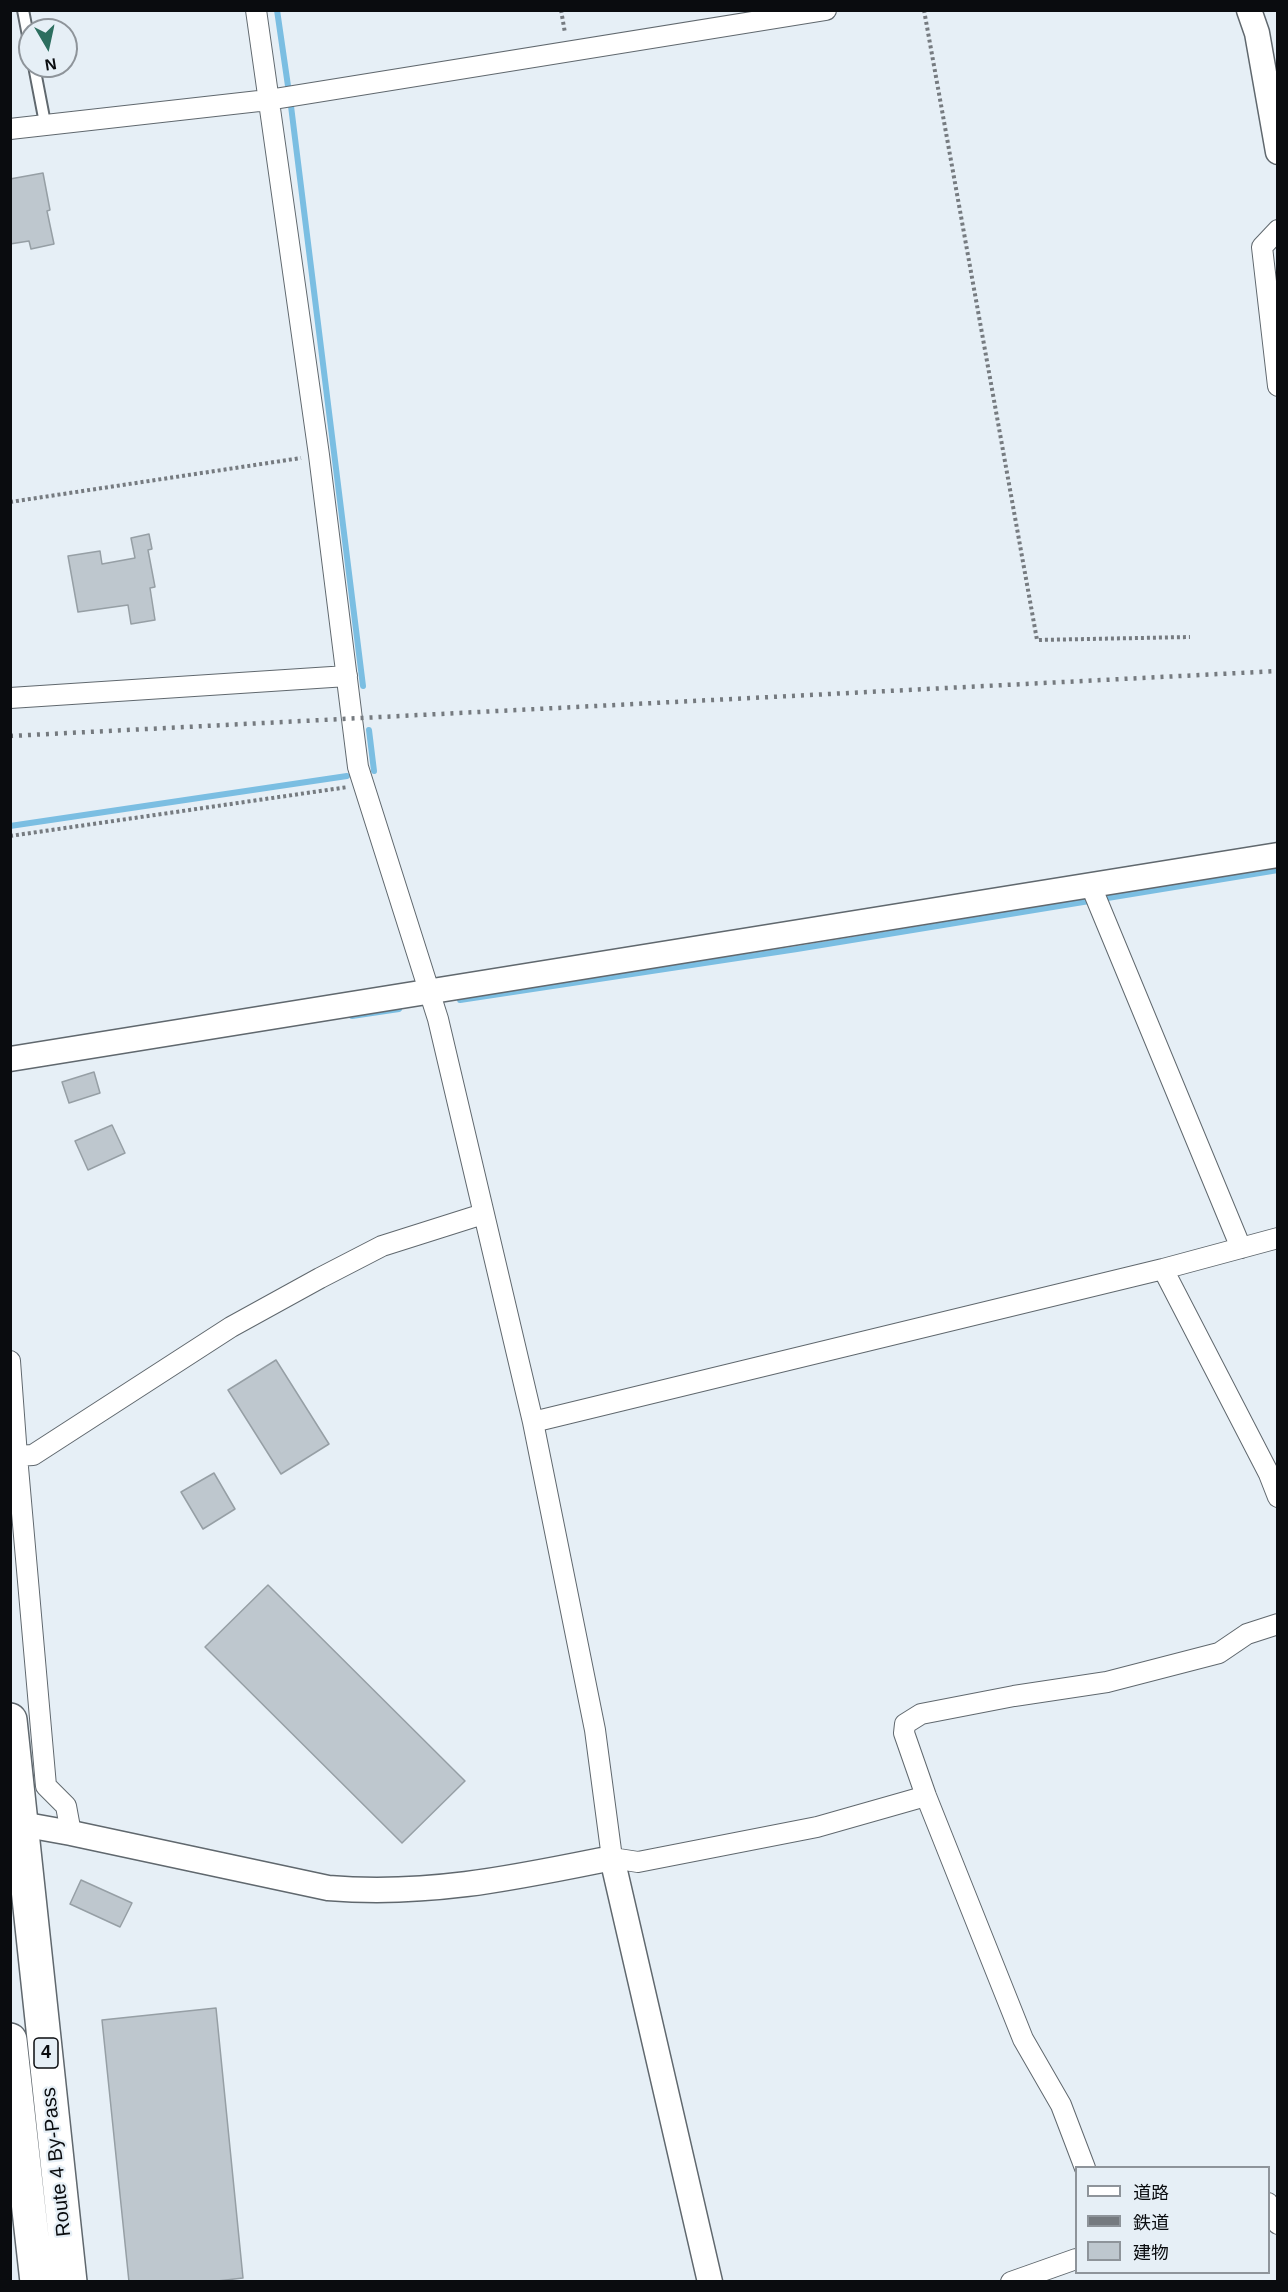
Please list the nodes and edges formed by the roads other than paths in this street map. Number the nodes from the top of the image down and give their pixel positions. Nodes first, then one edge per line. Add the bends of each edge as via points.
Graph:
1 (256, 10) edge
2 (826, 10) edge
3 (1250, 10) edge
4 (36, 78) edge
5 (268, 100) junction
6 (45, 123) junction
7 (10, 129) edge
8 (1278, 152) edge
9 (1278, 230) edge
10 (1278, 386) edge
11 (347, 676) junction
12 (10, 698) edge
13 (1278, 855) edge
14 (1091, 886) junction
15 (430, 993) junction
16 (10, 1059) edge
17 (483, 1214) junction
18 (1278, 1238) edge
19 (1241, 1248) junction
20 (1163, 1269) junction
21 (10, 1361) edge
22 (532, 1422) junction
23 (17, 1456) junction
24 (1278, 1497) edge
25 (1278, 1624) edge
26 (10, 1720) edge
27 (926, 1796) junction
28 (16, 1823) edge
29 (71, 1833) junction
30 (612, 1858) junction
31 (10, 2040) edge
32 (1084, 2166) edge
33 (1270, 2205) edge
34 (1278, 2224) edge
35 (21, 2234) edge
36 (1075, 2260) edge
37 (37, 2282) edge
38 (70, 2282) edge
39 (710, 2282) edge
40 (1011, 2282) edge

1 - 5 street
2 - 5 street
3 - 8 street
4 - 6 lane
5 - 6 street
5 - 11 street
6 - 7 street
9 - 10 street via 1262,248
11 - 12 street
11 - 15 street via 358,767
13 - 14 street
14 - 15 street
14 - 19 street
15 - 16 street
15 - 17 street
17 - 22 street
17 - 23 street via 382,1246 320,1278 231,1327 33,1455
18 - 19 street
19 - 20 street
20 - 22 street
20 - 24 street
21 - 23 street
22 - 30 street via 595,1730
23 - 29 street via 46,1786 66,1806
25 - 27 street via 1247,1634 1219,1653 1107,1682 921,1714 905,1724 904,1732
26 - 28 highway, Route 4 By-Pass / 4
27 - 30 street via 816,1827 649,1860
27 - 32 street via 1023,2039 1061,2105
28 - 29 street
28 - 38 highway, Route 4 By-Pass / 4
29 - 30 street via 318,1886 369,1891 468,1886
30 - 39 street
31 - 35 highway, Route 4 By-Pass / 4
33 - 34 street
35 - 37 highway, Route 4 By-Pass / 4
36 - 40 street

